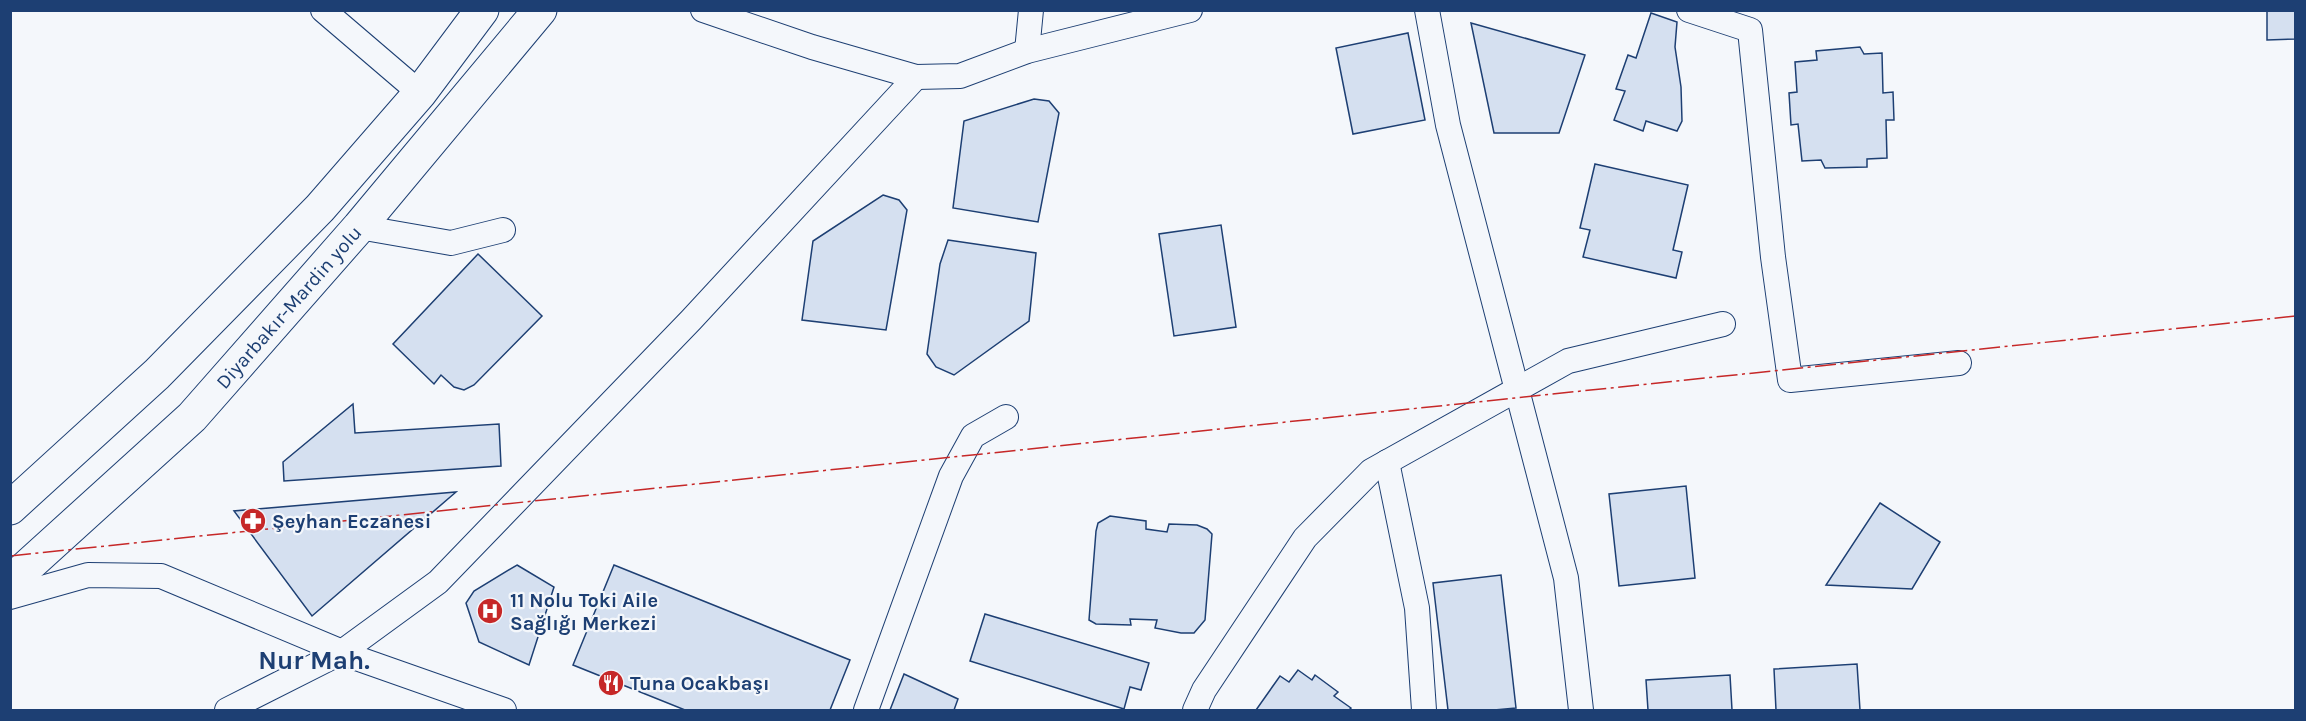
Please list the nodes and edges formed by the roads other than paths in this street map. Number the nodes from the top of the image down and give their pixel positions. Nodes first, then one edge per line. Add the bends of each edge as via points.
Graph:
1 (323, 10) edge
2 (482, 10) edge
3 (540, 10) edge
4 (703, 10) edge
5 (1031, 10) edge
6 (1190, 10) edge
7 (1427, 10) edge
8 (1689, 10) edge
9 (1027, 51) junction
10 (916, 77) junction
11 (420, 93) junction
12 (359, 227) junction
13 (503, 230) dead end
14 (1723, 324) dead end
15 (1959, 363) dead end
16 (1516, 389) junction
17 (1006, 417) dead end
18 (1386, 462) junction
19 (10, 508) edge
20 (10, 582) edge
21 (10, 597) edge
22 (342, 652) junction
23 (227, 711) edge
24 (504, 711) edge
25 (866, 711) edge
26 (1195, 711) edge
27 (1424, 711) edge
28 (1581, 711) edge

1 - 11 street
2 - 11 highway, Diyarbakır-Mardin yolu
3 - 12 highway, Diyarbakır-Mardin yolu
4 - 10 street
5 - 9 street
6 - 9 street
7 - 16 street via 1448,125
8 - 15 street via 1750,30 1773,257 1791,380
9 - 10 street via 960,76
10 - 22 street via 691,320 438,582
11 - 19 highway, Diyarbakır-Mardin yolu via 320,208 165,366
12 - 13 street via 451,243
12 - 20 highway, Diyarbakır-Mardin yolu via 192,417
14 - 16 street via 1568,361
16 - 18 street
16 - 28 street via 1566,578
17 - 25 street via 974,436 951,476
18 - 26 street via 1371,471 1305,538 1204,690
18 - 27 street via 1417,608
21 - 22 street via 88,575 161,576
22 - 23 street
22 - 24 street

